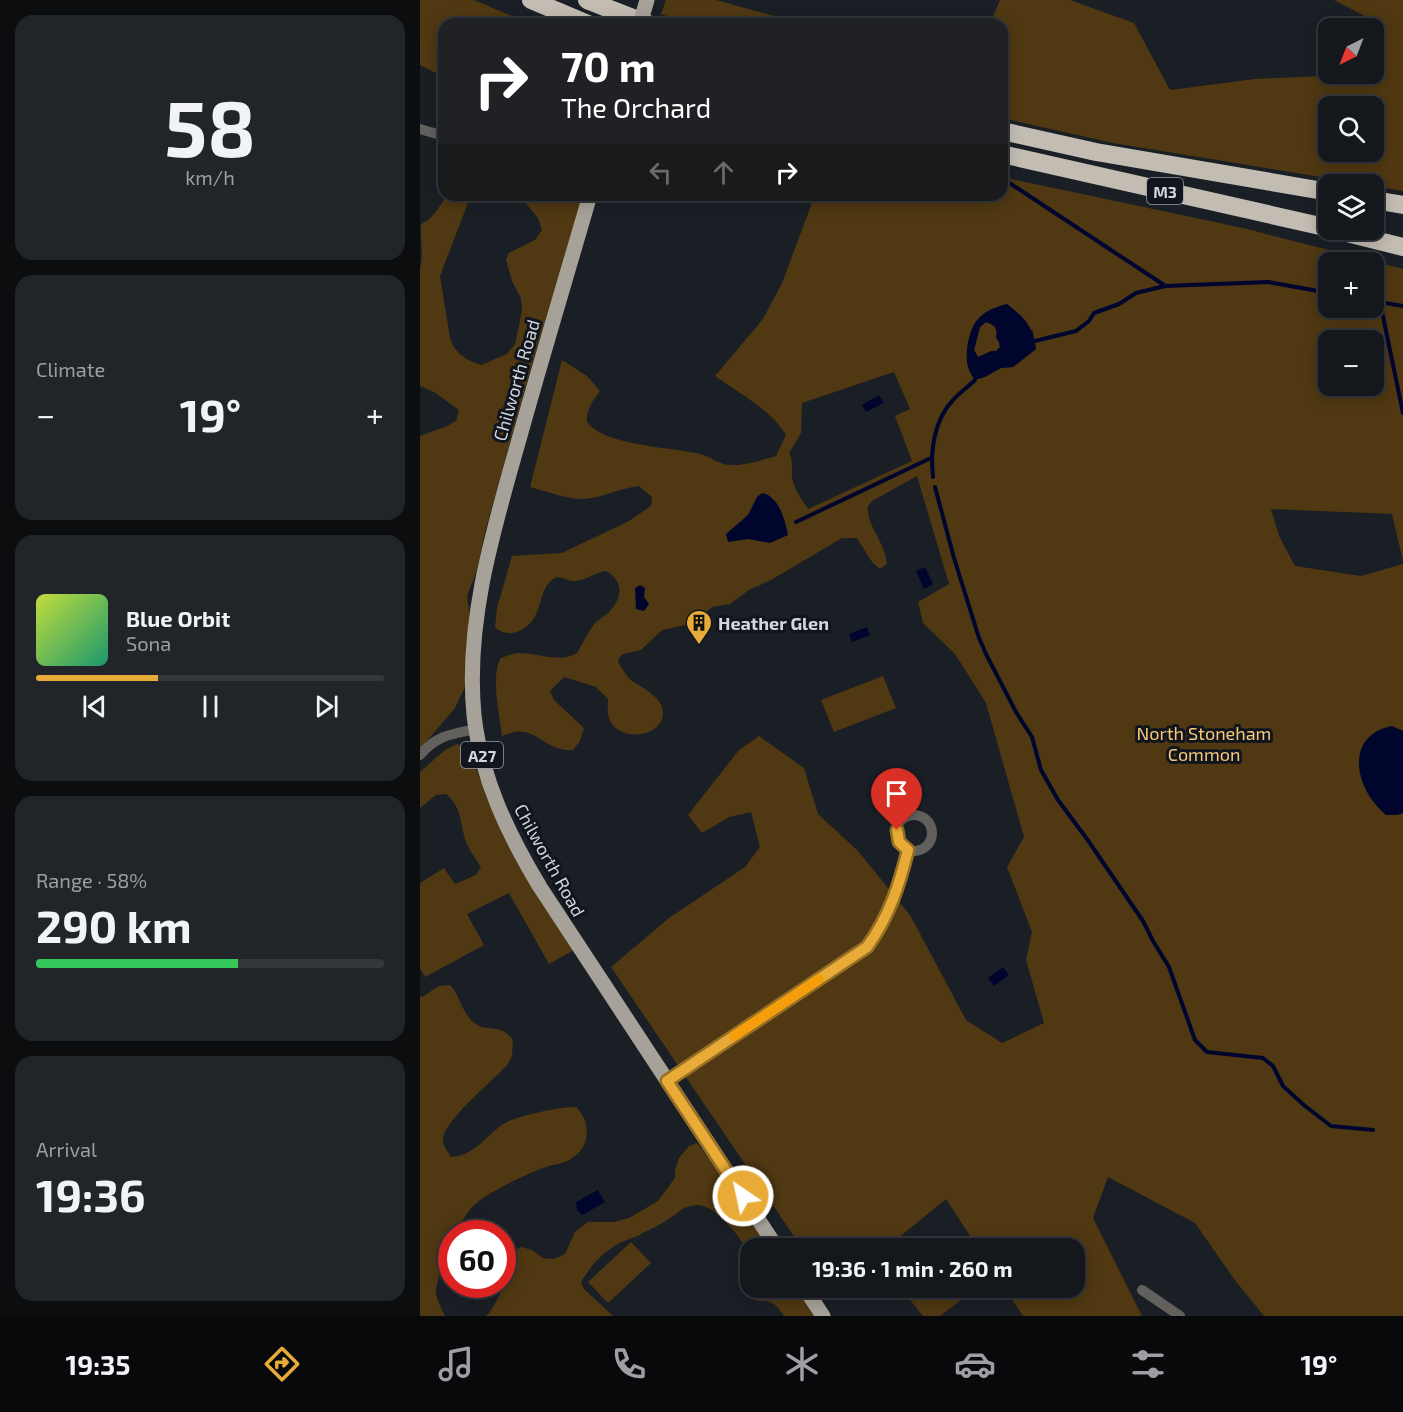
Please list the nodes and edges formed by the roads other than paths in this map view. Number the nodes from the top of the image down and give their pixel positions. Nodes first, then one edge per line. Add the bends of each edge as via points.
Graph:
1 (531, 0) edge
2 (587, 0) edge
3 (647, 0) edge
4 (574, 18) edge
5 (633, 18) edge
6 (642, 18) edge
7 (420, 129) edge
8 (1008, 132) edge
9 (438, 134) edge
10 (1008, 155) edge
11 (1318, 190) edge
12 (588, 201) edge
13 (1384, 202) edge
14 (1403, 205) edge
15 (1318, 226) edge
16 (1375, 240) edge
17 (1403, 247) edge
18 (477, 729) junction
19 (420, 755) edge
20 (908, 850) dead end
21 (667, 1081) junction
22 (770, 1238) edge
23 (1142, 1290) dead end
24 (811, 1298) edge
25 (823, 1316) edge
26 (1180, 1316) edge

1 - 4 highway
2 - 5 highway
3 - 6 main road, bridge
7 - 9 street
8 - 11 highway, M3 via 1096,152
10 - 15 highway, M3
12 - 18 main road, Chilworth Road / A27 via 487,558 472,679
13 - 14 highway
16 - 17 highway
18 - 19 street via 449,734 431,743
18 - 21 main road, Chilworth Road / A27 via 497,804 524,860
20 - 21 street via 883,926 867,947
21 - 22 main road, Chilworth Road / A27
23 - 26 street
24 - 25 main road

